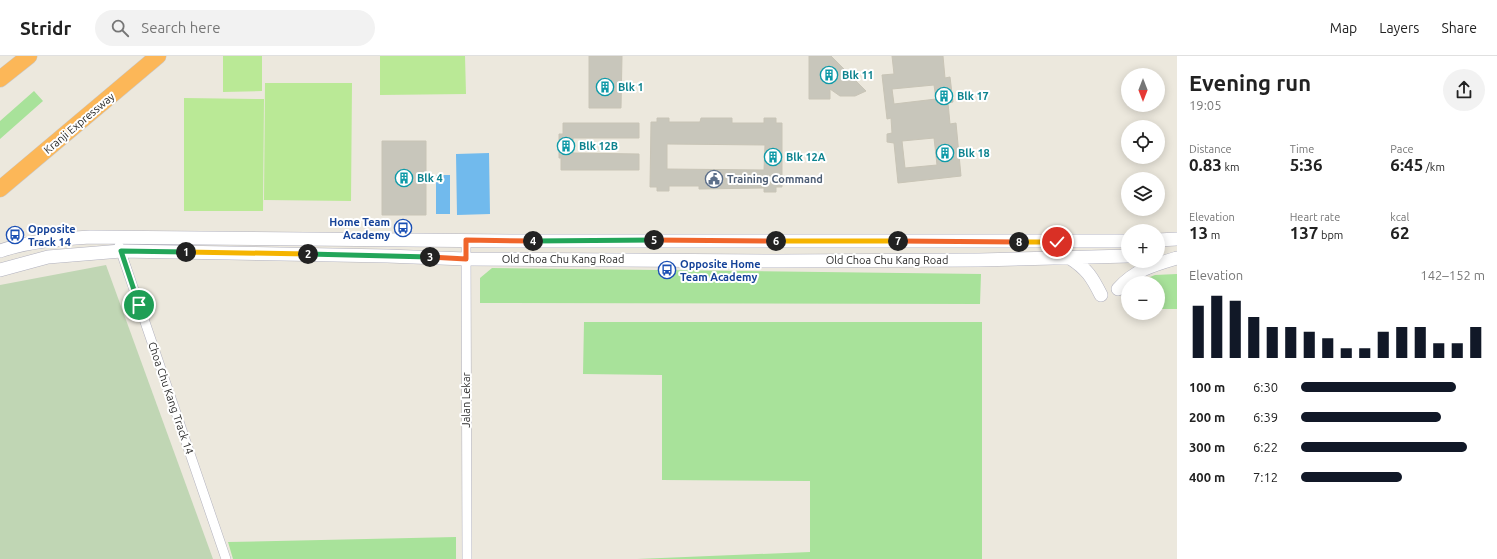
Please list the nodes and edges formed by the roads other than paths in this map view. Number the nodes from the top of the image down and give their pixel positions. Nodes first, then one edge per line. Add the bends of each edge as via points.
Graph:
1 (28, 56) edge
2 (158, 56) edge
3 (0, 80) edge
4 (0, 189) edge
5 (117, 237) junction
6 (1177, 239) edge
7 (466, 240) junction
8 (1165, 240) edge
9 (1121, 241) edge
10 (766, 242) junction
11 (0, 251) edge
12 (121, 251) junction
13 (1121, 256) edge
14 (1165, 256) edge
15 (1177, 257) edge
16 (1070, 258) junction
17 (466, 259) junction
18 (778, 261) junction
19 (0, 270) edge
20 (1118, 289) dead end
21 (1101, 295) dead end
22 (226, 559) edge
23 (467, 559) edge

1 - 3 highway
2 - 4 highway, Kranji Expressway
5 - 7 main road, Old Choa Chu Kang Road
5 - 11 main road, Old Choa Chu Kang Road via 53,239
5 - 12 street, Choa Chu Kang Track 14
6 - 8 main road
7 - 10 main road, Old Choa Chu Kang Road
7 - 17 street, Jalan Lekar
9 - 10 main road, Old Choa Chu Kang Road
10 - 18 main road via 777,251
12 - 17 main road, Old Choa Chu Kang Road
12 - 19 main road, Old Choa Chu Kang Road via 48,257
12 - 22 street, Choa Chu Kang Track 14
13 - 16 main road, Old Choa Chu Kang Road
14 - 15 main road
15 - 20 main road via 1146,268 1128,278
16 - 18 main road, Old Choa Chu Kang Road
16 - 21 main road via 1084,267
17 - 18 main road, Old Choa Chu Kang Road
17 - 23 street, Jalan Lekar

